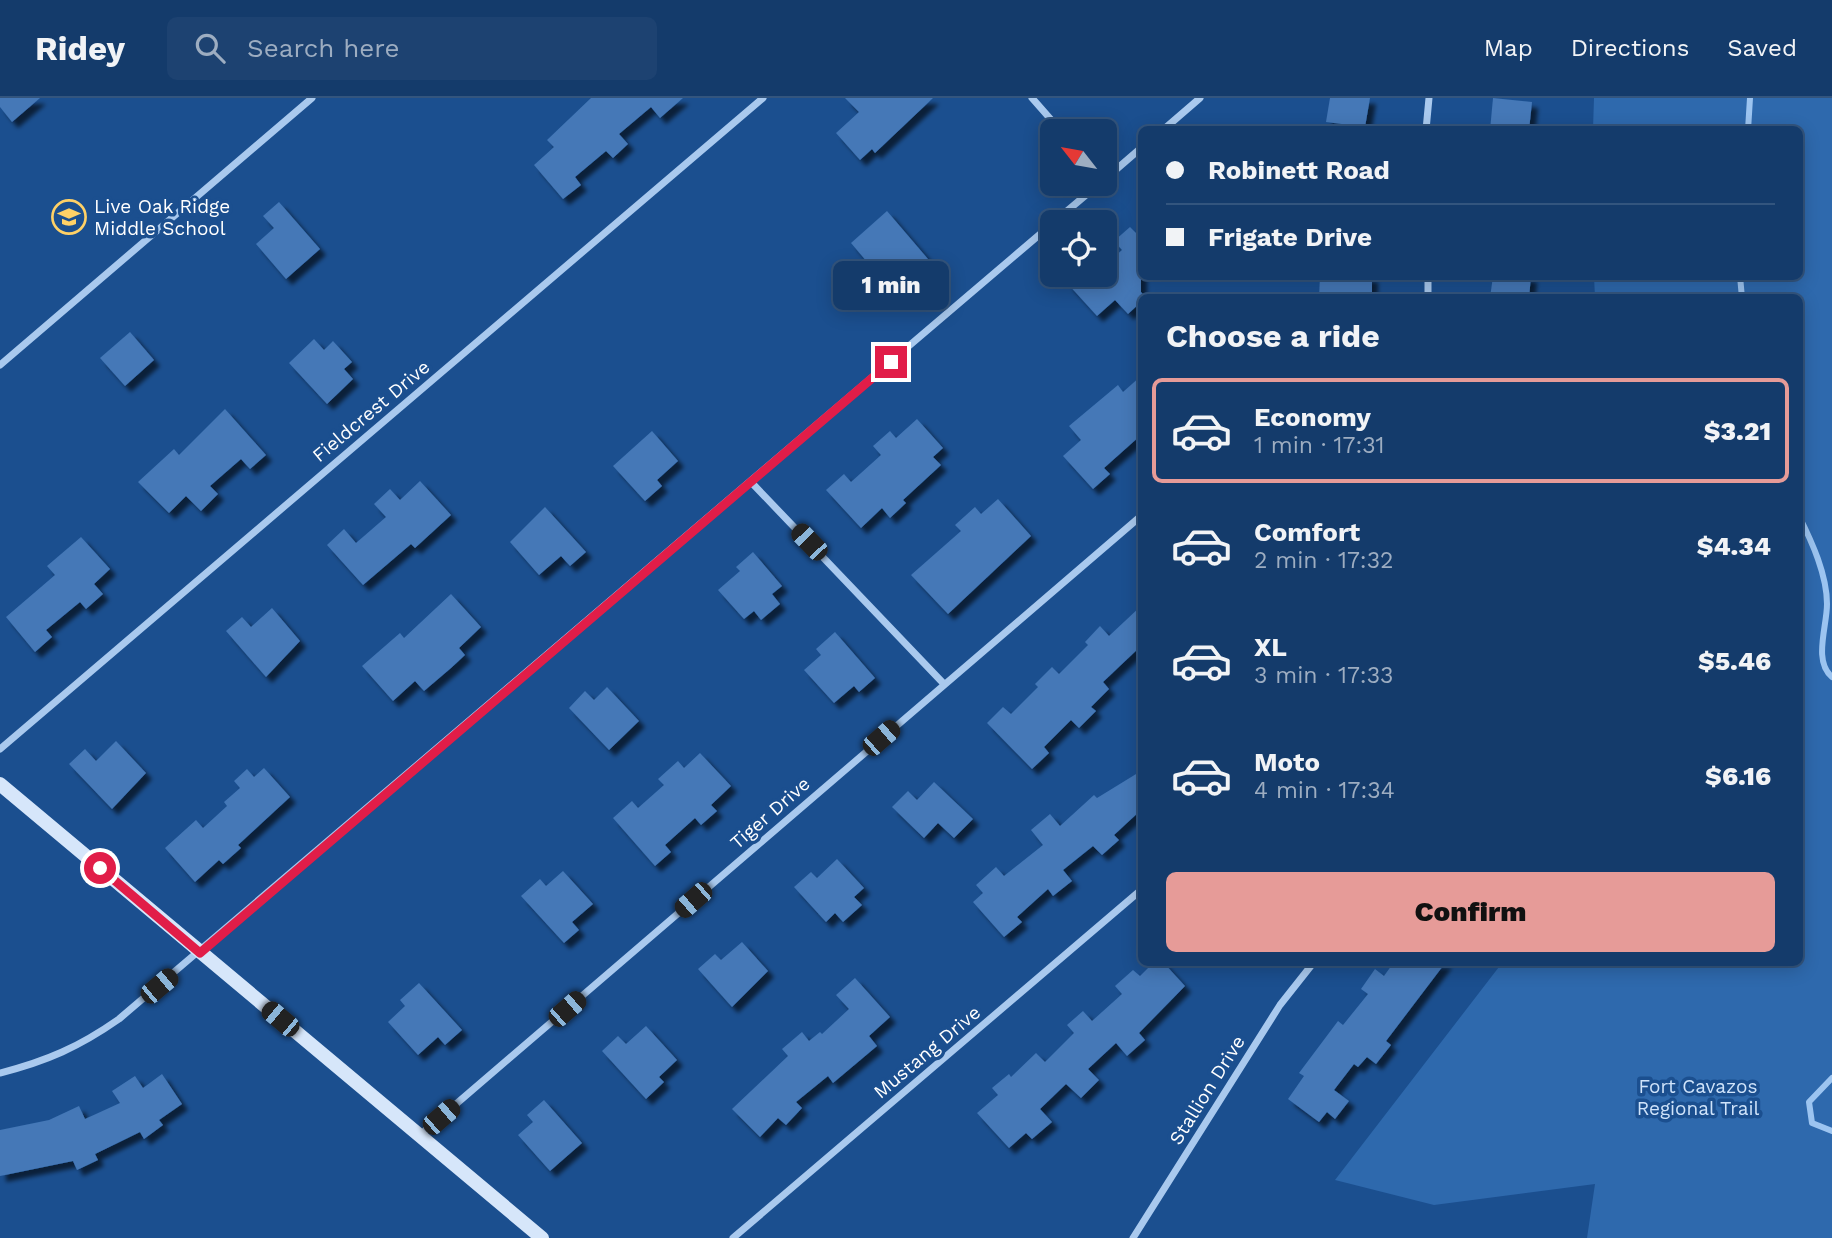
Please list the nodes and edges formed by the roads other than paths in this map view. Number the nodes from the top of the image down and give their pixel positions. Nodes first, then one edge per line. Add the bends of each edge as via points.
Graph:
1 (312, 98) edge
2 (763, 98) edge
3 (1032, 98) edge
4 (1200, 98) edge
5 (1429, 98) edge
6 (1050, 119) edge
7 (1168, 126) edge
8 (1426, 126) edge
9 (1138, 151) edge
10 (1117, 168) edge
11 (1085, 196) edge
12 (1068, 210) edge
13 (1040, 234) edge
14 (0, 365) edge
15 (751, 482) junction
16 (1138, 519) edge
17 (944, 684) junction
18 (0, 749) edge
19 (0, 784) edge
20 (1138, 893) edge
21 (200, 953) junction
22 (1311, 966) edge
23 (0, 1073) edge
24 (420, 1135) junction
25 (542, 1238) edge
26 (733, 1238) edge
27 (1133, 1238) edge

1 - 14 street
2 - 18 street, Fieldcrest Drive
3 - 6 street
4 - 7 street
5 - 8 street
9 - 10 street
11 - 12 street
13 - 15 street
15 - 17 street
15 - 21 street
16 - 17 street, Tiger Drive
17 - 24 street, Tiger Drive
19 - 21 street
20 - 26 street, Mustang Drive
21 - 23 street via 87,1041 46,1062
21 - 24 street
22 - 27 street, Stallion Drive via 1280,1005
24 - 25 street

